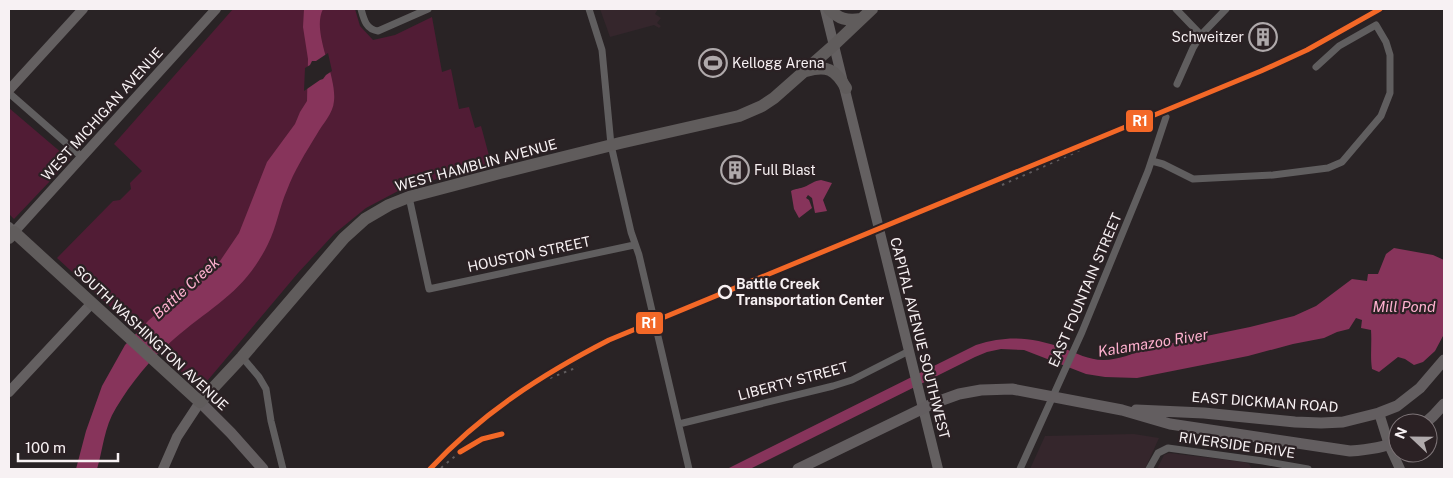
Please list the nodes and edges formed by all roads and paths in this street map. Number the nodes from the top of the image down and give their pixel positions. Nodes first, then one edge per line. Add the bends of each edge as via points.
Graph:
1 (83, 9) edge
2 (216, 9) edge
3 (361, 9) edge
4 (428, 9) edge
5 (588, 9) edge
6 (827, 9) edge
7 (872, 9) edge
8 (1176, 9) edge
9 (1226, 9) edge
10 (861, 20) junction
11 (1200, 35) junction
12 (834, 45) junction
13 (1316, 67) dead end
14 (803, 72) junction
15 (1178, 84) dead end
16 (846, 88) junction
17 (9, 91) edge
18 (1166, 117) dead end
19 (611, 145) junction
20 (82, 158) junction
21 (1152, 160) junction
22 (409, 197) junction
23 (11, 233) edge
24 (634, 245) junction
25 (92, 303) junction
26 (909, 351) junction
27 (242, 356) junction
28 (1444, 360) edge
29 (9, 392) edge
30 (1054, 396) junction
31 (200, 402) junction
32 (924, 408) junction
33 (1122, 410) junction
34 (1379, 413) junction
35 (679, 424) junction
36 (1388, 431) edge
37 (1388, 445) edge
38 (1263, 461) junction
39 (259, 465) edge
40 (163, 469) edge
41 (283, 469) edge
42 (689, 469) edge
43 (798, 469) edge
44 (938, 469) edge
45 (1020, 469) edge
46 (1149, 469) edge
47 (1259, 469) edge
48 (1308, 469) edge

1 - 17 street
2 - 20 street, WEST MICHIGAN AVENUE
3 - 4 street via 365,22 375,31
5 - 19 street via 602,50
6 - 10 highway via 844,20
6 - 12 street, CAPITAL AVENUE SOUTHWEST
7 - 10 highway, WEST HAMBLIN AVENUE
8 - 11 street
9 - 11 street
10 - 12 highway, WEST HAMBLIN AVENUE
11 - 15 street
12 - 14 highway, WEST HAMBLIN AVENUE
12 - 16 street, CAPITAL AVENUE SOUTHWEST
13 - 21 street via 1339,46 1376,25 1390,55 1390,93 1381,116 1342,162 1328,168 1273,176 1193,179
14 - 16 highway via 822,68 830,70
14 - 19 highway, WEST HAMBLIN AVENUE via 768,102 739,116
16 - 26 street, CAPITAL AVENUE SOUTHWEST
17 - 20 street
18 - 21 street, EAST FOUNTAIN STREET
19 - 22 highway, WEST HAMBLIN AVENUE
19 - 24 street
20 - 23 street, WEST MICHIGAN AVENUE
21 - 30 street, EAST FOUNTAIN STREET
22 - 24 street, HOUSTON STREET via 429,289
22 - 27 highway, WEST HAMBLIN AVENUE via 366,219 344,238
23 - 25 highway, SOUTH WASHINGTON AVENUE
24 - 35 street
25 - 29 street
25 - 31 highway, SOUTH WASHINGTON AVENUE
26 - 32 street, CAPITAL AVENUE SOUTHWEST
26 - 35 street, LIBERTY STREET via 852,380
27 - 31 highway, WEST HAMBLIN AVENUE
27 - 41 street via 266,389
28 - 34 main road, EAST DICKMAN ROAD via 1413,394 1398,406
30 - 32 main road, EAST DICKMAN ROAD via 1012,389 982,390 960,394
30 - 33 main road, EAST DICKMAN ROAD
30 - 45 street, EAST FOUNTAIN STREET
31 - 39 main road, SOUTH WASHINGTON AVENUE
31 - 40 street, WEST HAMBLIN AVENUE via 176,437
32 - 43 main road, EAST DICKMAN ROAD
32 - 44 street, CAPITAL AVENUE SOUTHWEST
33 - 34 main road, EAST DICKMAN ROAD via 1170,410 1321,423 1343,422
33 - 37 main road, EAST DICKMAN ROAD via 1170,424 1350,451
34 - 36 street
35 - 42 street
38 - 46 street, RIVERSIDE DRIVE via 1171,449 1156,454
38 - 47 street
38 - 48 street, RIVERSIDE DRIVE

